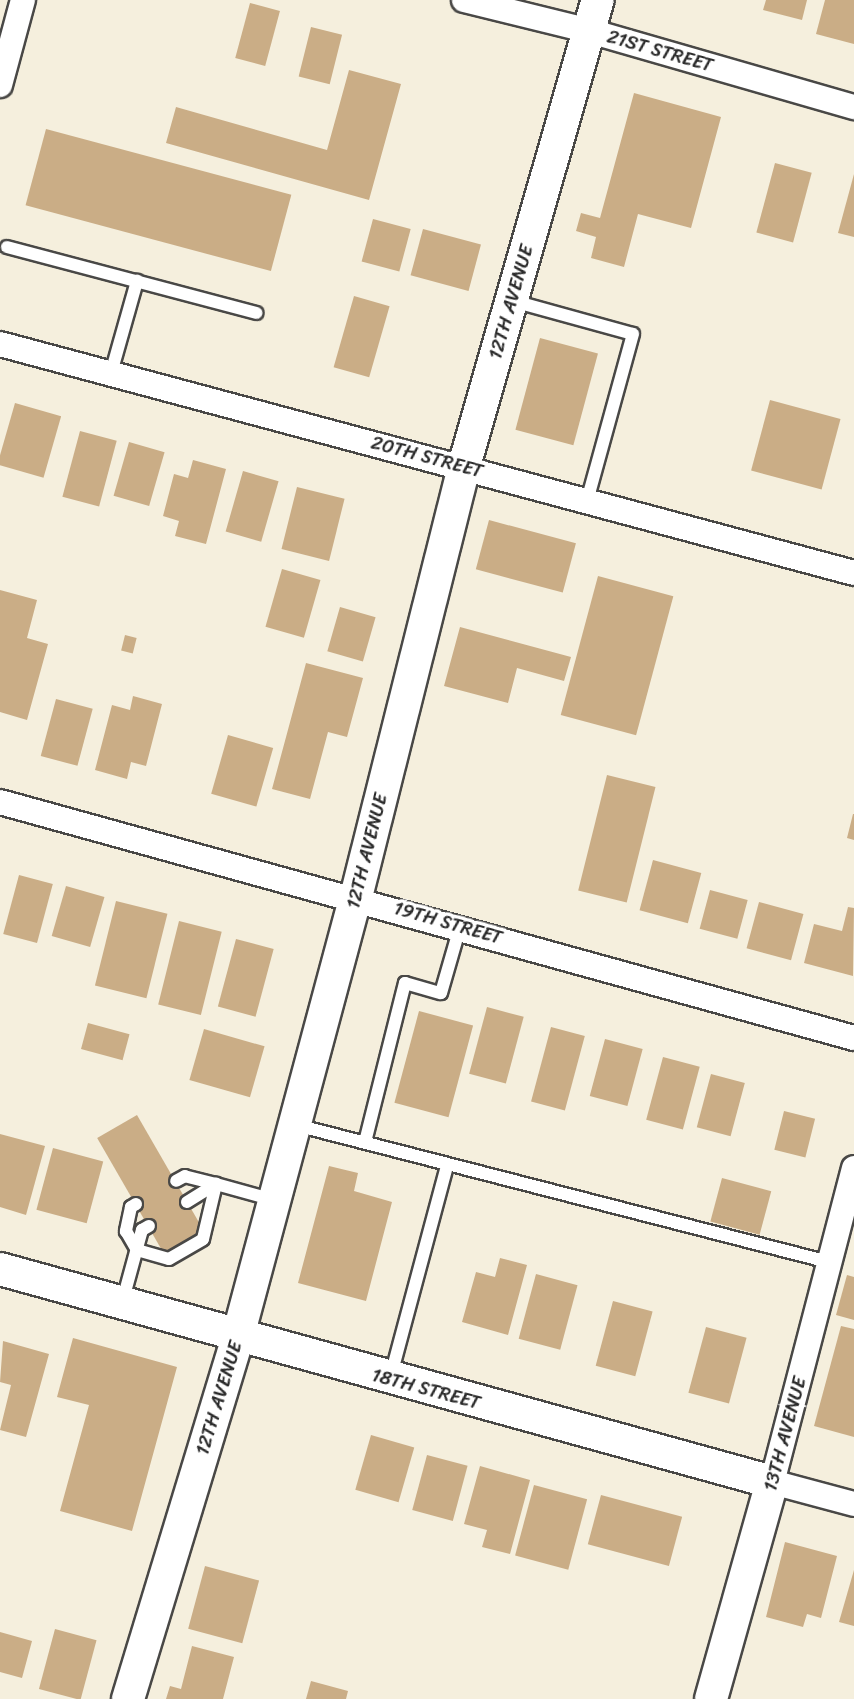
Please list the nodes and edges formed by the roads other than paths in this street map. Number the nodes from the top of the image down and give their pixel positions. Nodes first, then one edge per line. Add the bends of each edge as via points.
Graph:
1 (23, 0) edge
2 (464, 0) edge
3 (598, 0) edge
4 (590, 31) junction
5 (0, 85) edge
6 (854, 107) edge
7 (7, 247) dead end
8 (137, 281) junction
9 (512, 300) junction
10 (256, 313) dead end
11 (0, 344) edge
12 (111, 373) junction
13 (464, 467) junction
14 (587, 500) junction
15 (854, 573) edge
16 (0, 802) edge
17 (356, 897) junction
18 (460, 927) junction
19 (854, 1038) edge
20 (295, 1124) junction
21 (365, 1142) junction
22 (447, 1166) junction
23 (854, 1168) edge
24 (176, 1181) dead end
25 (216, 1184) junction
26 (274, 1200) junction
27 (187, 1202) dead end
28 (136, 1204) dead end
29 (149, 1226) dead end
30 (136, 1250) junction
31 (830, 1262) junction
32 (0, 1269) edge
33 (122, 1303) junction
34 (237, 1336) junction
35 (390, 1379) junction
36 (772, 1482) junction
37 (854, 1504) edge
38 (128, 1699) edge
39 (711, 1699) edge

1 - 5 street
2 - 4 street, 21ST STREET
3 - 4 street, 12TH AVENUE
4 - 6 street, 21ST STREET
4 - 9 street, 12TH AVENUE
7 - 8 lane
8 - 10 lane
8 - 12 lane
9 - 13 street, 12TH AVENUE
9 - 14 lane via 633,334
11 - 12 street, 20TH STREET
12 - 13 street, 20TH STREET
13 - 14 street, 20TH STREET
13 - 17 street, 12TH AVENUE
14 - 15 street, 20TH STREET
16 - 17 street, 19TH STREET
17 - 18 street, 19TH STREET
17 - 20 street, 12TH AVENUE
18 - 19 street, 19TH STREET
18 - 21 lane via 441,993 405,983
20 - 21 lane
20 - 26 street, 12TH AVENUE
21 - 22 lane
22 - 31 lane
22 - 35 lane
23 - 31 street, 13TH AVENUE
24 - 25 lane via 185,1176
25 - 26 lane
25 - 27 lane
25 - 30 lane via 203,1239 169,1259
26 - 34 street, 12TH AVENUE
28 - 30 lane via 126,1231
29 - 30 lane via 142,1230
30 - 33 lane
31 - 36 street, 13TH AVENUE
32 - 33 street, 18TH STREET
33 - 34 street, 18TH STREET
34 - 35 street, 18TH STREET
34 - 38 street, 12TH AVENUE
35 - 36 street, 18TH STREET
36 - 37 street, 18TH STREET
36 - 39 street, 13TH AVENUE

